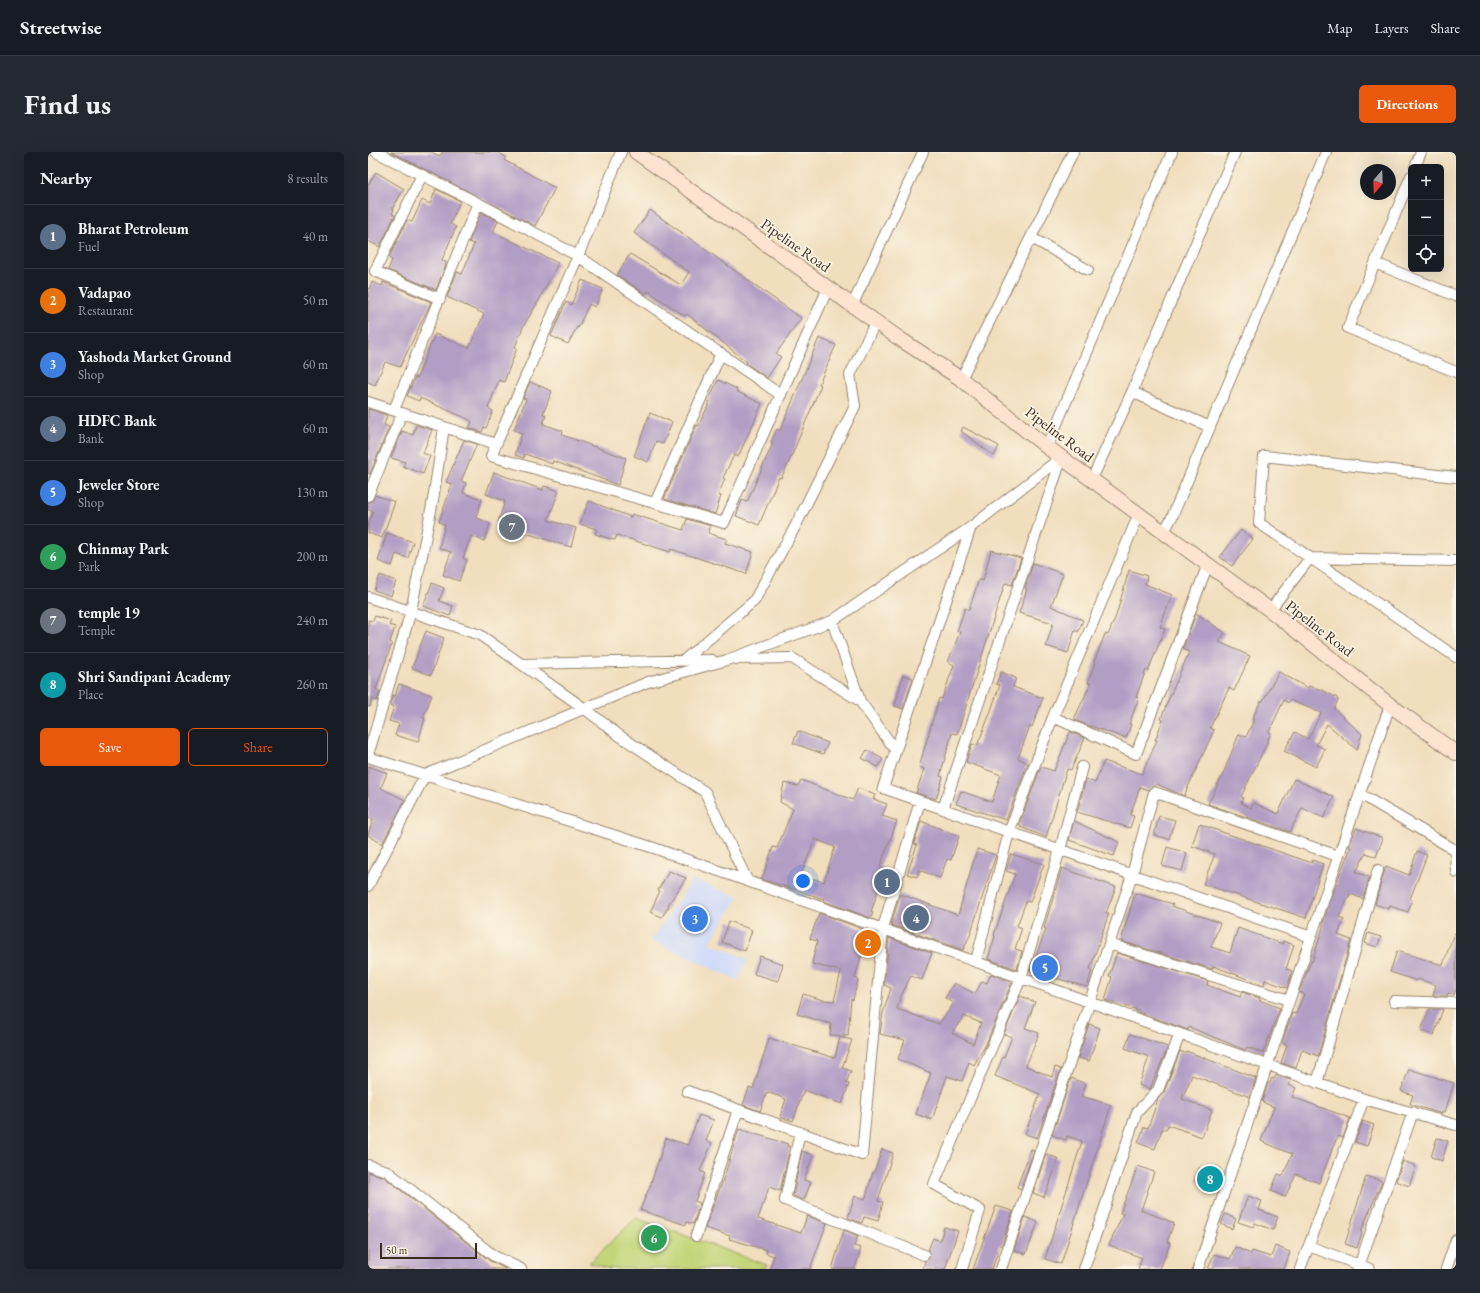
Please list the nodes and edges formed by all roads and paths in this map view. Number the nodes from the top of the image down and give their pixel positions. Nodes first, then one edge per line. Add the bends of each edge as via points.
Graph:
1 (376, 152) edge
2 (621, 152) edge
3 (636, 152) edge
4 (922, 152) edge
5 (1073, 152) edge
6 (1172, 152) edge
7 (1235, 152) edge
8 (1326, 152) edge
9 (1421, 152) edge
10 (1415, 164) edge
11 (422, 175) junction
12 (1408, 183) edge
13 (478, 203) junction
14 (1032, 238) junction
15 (578, 256) junction
16 (1375, 263) junction
17 (1088, 270) dead end
18 (828, 288) junction
19 (1456, 296) edge
20 (440, 299) junction
21 (852, 306) junction
22 (876, 321) junction
23 (720, 353) junction
24 (1456, 372) edge
25 (960, 379) junction
26 (1132, 392) junction
27 (781, 394) junction
28 (368, 402) edge
29 (398, 412) junction
30 (444, 427) junction
31 (1210, 427) junction
32 (496, 444) junction
33 (1047, 446) junction
34 (1062, 457) junction
35 (1456, 477) edge
36 (1092, 480) junction
37 (368, 496) edge
38 (655, 503) junction
39 (1139, 514) junction
40 (971, 527) junction
41 (1164, 532) junction
42 (1310, 558) junction
43 (1456, 561) edge
44 (1208, 564) junction
45 (368, 597) edge
46 (1270, 610) junction
47 (411, 612) junction
48 (832, 621) junction
49 (1456, 657) edge
50 (684, 660) junction
51 (727, 660) junction
52 (521, 664) junction
53 (860, 701) junction
54 (1390, 705) junction
55 (585, 708) junction
56 (1053, 717) junction
57 (896, 751) junction
58 (1456, 752) edge
59 (368, 756) edge
60 (1082, 766) dead end
61 (426, 775) junction
62 (1360, 794) junction
63 (920, 801) junction
64 (943, 809) junction
65 (1009, 832) junction
66 (1060, 850) junction
67 (1338, 856) junction
68 (1378, 870) dead end
69 (1456, 872) edge
70 (1132, 875) junction
71 (747, 880) junction
72 (368, 886) edge
73 (883, 928) junction
74 (1311, 937) junction
75 (1109, 944) junction
76 (976, 960) junction
77 (1021, 978) junction
78 (1289, 1000) junction
79 (1394, 1001) dead end
80 (1089, 1002) junction
81 (1456, 1004) edge
82 (1180, 1034) junction
83 (1267, 1065) junction
84 (1317, 1083) junction
85 (687, 1090) dead end
86 (1364, 1099) junction
87 (738, 1110) junction
88 (1413, 1112) junction
89 (1456, 1125) edge
90 (800, 1132) junction
91 (368, 1165) edge
92 (696, 1236) dead end
93 (1456, 1240) edge
94 (1309, 1246) junction
95 (924, 1255) dead end
96 (1453, 1259) edge
97 (1358, 1267) edge
98 (521, 1269) edge
99 (962, 1269) edge
100 (1001, 1269) edge
101 (1084, 1269) edge
102 (1198, 1269) edge
103 (1300, 1269) edge
104 (1370, 1269) edge
105 (1446, 1269) edge

1 - 11 street
2 - 15 street
3 - 18 main road, Pipeline Road
4 - 21 street
5 - 14 street
6 - 33 street
7 - 26 street
8 - 31 street
9 - 10 street
11 - 13 street
11 - 20 street via 375,271
12 - 16 street
13 - 15 street
13 - 20 street
14 - 17 street
14 - 25 street
15 - 23 street
15 - 32 street
16 - 19 street
16 - 24 street via 1348,328
18 - 21 main road, Pipeline Road
18 - 27 street
20 - 29 street
21 - 22 main road, Pipeline Road
22 - 25 main road, Pipeline Road
22 - 50 street via 850,375 855,406 796,525 754,601
23 - 27 street
23 - 38 street
25 - 33 main road, Pipeline Road
26 - 31 street
26 - 36 street
27 - 38 street via 724,523
28 - 29 street
29 - 30 street
29 - 37 street
30 - 32 street
30 - 47 street
31 - 41 street
32 - 38 street via 491,456
33 - 34 main road, Pipeline Road
34 - 36 main road, Pipeline Road
34 - 40 street
34 - 64 street
35 - 42 street via 1264,456 1259,523
36 - 39 main road, Pipeline Road
39 - 41 main road, Pipeline Road
39 - 56 street
40 - 48 street
40 - 57 street
41 - 44 main road, Pipeline Road
42 - 43 street
42 - 46 street
42 - 49 street
44 - 46 main road, Pipeline Road
44 - 56 street via 1136,754
45 - 47 street
46 - 54 main road, Pipeline Road
47 - 52 street via 480,635
47 - 59 street
48 - 51 street
48 - 53 street
50 - 51 street
50 - 52 street
51 - 53 street via 792,658
51 - 55 street via 648,682
52 - 55 street
53 - 57 street
54 - 58 main road, Pipeline Road
54 - 62 street
55 - 61 street
55 - 71 street via 620,736 705,792
56 - 65 street
57 - 63 street via 883,788
59 - 61 street
60 - 66 street
61 - 71 street
61 - 72 street
62 - 67 street
62 - 69 street via 1455,850
63 - 64 street
63 - 73 street
64 - 65 street
65 - 66 street
65 - 76 street
66 - 70 street
66 - 77 street
67 - 70 street via 1154,792
67 - 74 street
68 - 84 street
70 - 74 street
70 - 75 street
71 - 73 street
73 - 76 street
73 - 90 street via 862,1155
74 - 78 street
75 - 78 street
75 - 80 street
76 - 77 street
77 - 80 street
77 - 99 street via 934,1184 980,1210
78 - 83 street
79 - 81 street
80 - 82 street
80 - 100 street
82 - 83 street
82 - 101 street via 1158,1090 1137,1112
83 - 84 street
83 - 102 street
84 - 86 street
85 - 87 street
86 - 88 street
86 - 94 street
87 - 90 street
87 - 92 street
88 - 89 street
88 - 97 street
90 - 95 street via 785,1200
91 - 98 street via 387,1171 494,1256
93 - 96 street
94 - 97 street
94 - 103 street
96 - 105 street
97 - 104 street

